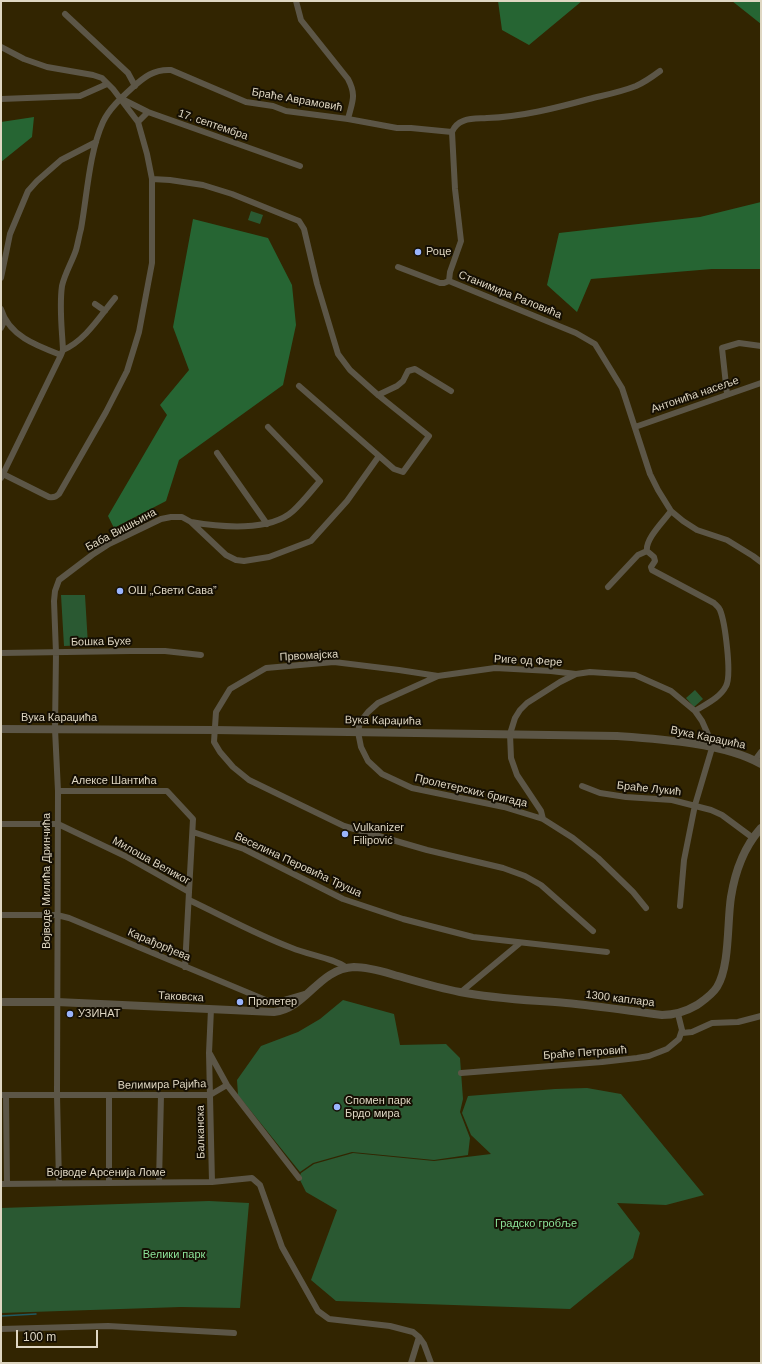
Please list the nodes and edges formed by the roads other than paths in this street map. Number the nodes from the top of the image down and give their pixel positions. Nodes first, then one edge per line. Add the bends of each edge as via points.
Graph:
1 (296, 1) edge
2 (65, 14) dead end
3 (1, 47) edge
4 (660, 71) dead end
5 (107, 84) junction
6 (135, 86) junction
7 (1, 99) edge
8 (120, 99) junction
9 (148, 112) junction
10 (348, 119) junction
11 (138, 122) junction
12 (452, 132) junction
13 (96, 142) junction
14 (300, 166) dead end
15 (152, 179) junction
16 (398, 267) dead end
17 (1, 278) edge
18 (449, 281) junction
19 (115, 298) dead end
20 (95, 304) dead end
21 (1, 309) edge
22 (104, 311) junction
23 (5, 320) junction
24 (1, 328) edge
25 (761, 346) edge
26 (62, 353) junction
27 (761, 383) edge
28 (299, 386) dead end
29 (451, 391) dead end
30 (727, 394) junction
31 (378, 396) junction
32 (268, 427) dead end
33 (635, 427) junction
34 (217, 453) dead end
35 (379, 456) junction
36 (2, 476) edge
37 (671, 511) junction
38 (191, 522) junction
39 (267, 524) junction
40 (646, 551) junction
41 (761, 562) edge
42 (59, 580) joint
43 (608, 587) dead end
44 (1, 653) edge
45 (56, 653) junction
46 (201, 655) dead end
47 (576, 674) junction
48 (438, 676) junction
49 (695, 711) junction
50 (1, 729) edge
51 (55, 729) junction
52 (214, 730) junction
53 (358, 732) junction
54 (510, 734) junction
55 (712, 748) junction
56 (761, 752) edge
57 (758, 762) edge
58 (582, 786) dead end
59 (58, 791) junction
60 (696, 805) junction
61 (543, 819) junction
62 (1, 824) edge
63 (58, 824) junction
64 (761, 828) edge
65 (193, 832) junction
66 (753, 838) junction
67 (188, 892) junction
68 (189, 900) junction
69 (680, 906) dead end
70 (646, 908) dead end
71 (1, 914) edge
72 (57, 915) junction
73 (593, 931) dead end
74 (520, 944) junction
75 (607, 952) dead end
76 (185, 967) junction
77 (347, 968) junction
78 (461, 992) junction
79 (307, 993) junction
80 (1, 1002) edge
81 (57, 1002) junction
82 (210, 1009) junction
83 (678, 1014) junction
84 (761, 1016) edge
85 (682, 1033) junction
86 (210, 1053) junction
87 (461, 1073) dead end
88 (227, 1085) junction
89 (3, 1095) edge
90 (57, 1095) junction
91 (109, 1095) junction
92 (161, 1095) junction
93 (210, 1095) junction
94 (299, 1178) dead end
95 (159, 1182) junction
96 (212, 1182) junction
97 (58, 1183) junction
98 (109, 1183) junction
99 (4, 1184) edge
100 (1, 1328) edge
101 (234, 1333) dead end
102 (419, 1337) junction
103 (412, 1363) edge
104 (431, 1363) edge

1 - 10 street, Браће Аврамовић via 301,20 353,88 353,103
2 - 6 street via 128,74
3 - 5 street via 47,67 93,74
4 - 12 street via 636,86 574,103 498,118 468,119 454,127
5 - 7 street via 80,96
5 - 8 street
6 - 8 street, Браће Аврамовић
6 - 10 street, Браће Аврамовић via 155,71 171,70 246,102 273,106 286,111
8 - 9 street, 17. септембра
8 - 11 street
8 - 13 street, Браће Аврамовић via 103,122
9 - 11 street
9 - 14 street, 17. септембра
10 - 12 street, Браће Аврамовић via 397,128
11 - 15 street
12 - 18 street, Станимира Раловића via 461,241
13 - 17 street via 61,160 28,191 10,234
13 - 26 street, Браће Аврамовић via 76,249 62,286
15 - 31 street via 203,185 299,222 304,229 338,354 350,370
15 - 36 street via 152,263 139,332 127,371 57,497 49,497
16 - 18 street via 440,283
18 - 33 street, Станимира Раловића via 576,333 595,344 622,388
19 - 22 street
20 - 22 street
21 - 23 street
22 - 26 street via 80,339
23 - 24 street
23 - 26 street via 24,339
25 - 30 street via 739,343 722,348
26 - 36 street
27 - 30 street, Антонића насеље
28 - 35 street
29 - 31 street via 415,369 408,371 397,386
30 - 33 street, Антонића насеље
31 - 35 street via 429,436 403,472
32 - 39 street via 320,480 293,512
33 - 37 street, Станимира Раловића via 650,474
34 - 39 street
35 - 38 street, Баба Вишњина via 347,501 311,541 269,557 236,560 226,555
37 - 40 street via 648,540
37 - 41 street, Станимира Раловића via 697,530 727,540
38 - 39 street via 216,526
38 - 42 street, Баба Вишњина via 182,518 160,519 98,551
40 - 43 street via 638,555
40 - 49 street via 654,557 652,570 714,603 720,609 726,639 727,685 720,695
42 - 45 street, Војводе Милића Дринчића via 54,601
44 - 45 street, Бошка Бухе
45 - 46 street, Бошка Бухе via 158,651
45 - 51 street, Војводе Милића Дринчића
47 - 48 street, Риге од Фере via 495,668
47 - 49 street via 590,672 634,675 671,691
47 - 54 street via 527,703 515,718
48 - 52 street, Првомајска via 334,662 266,668 230,689 216,712
48 - 53 street, Риге од Фере via 378,703 360,722
49 - 55 street via 702,721
50 - 51 street, Вука Караџића
51 - 52 street, Вука Караџића
51 - 59 street, Војводе Милића Дринчића
52 - 53 street, Вука Караџића
52 - 73 street via 214,742 220,752 249,780 344,826 525,876 541,885
53 - 54 street, Вука Караџића
53 - 61 street, Пролетерских бригада via 368,762 382,774 412,788 504,807
54 - 55 street, Вука Караџића via 617,736
54 - 61 street via 511,758 517,775 541,811
55 - 57 street, Вука Караџића via 740,754
55 - 60 street
56 - 57 street
58 - 60 street, Браће Лукић via 600,793
59 - 63 street, Војводе Милића Дринчића
59 - 65 street, Алексе Шантића via 167,791 193,820
60 - 66 street, Браће Лукић via 722,815
60 - 69 street via 684,860
61 - 70 street, Пролетерских бригада via 598,858
62 - 63 street, Милоша Великог
63 - 67 street, Милоша Великог via 125,856
63 - 72 street, Војводе Милића Дринчића
64 - 66 street, 1300 каплара
65 - 67 street
65 - 74 street, Веселина Перовића Труша via 244,849 343,899 403,919 473,937
66 - 83 street, 1300 каплара via 734,883 722,976 717,987 705,999
67 - 68 street, Милоша Великог
68 - 76 street
68 - 77 street, Милоша Великог via 280,943 339,962
71 - 72 street, Карађорђева
72 - 76 street, Карађорђева
72 - 81 street, Војводе Милића Дринчића
74 - 75 street, Веселина Перовића Труша
74 - 78 street
76 - 79 street, Карађорђева via 268,1001 281,1001
77 - 78 street, 1300 каплара via 371,969
77 - 79 street, Таковска via 331,974
78 - 83 street, 1300 каплара via 656,1014
79 - 82 street, Таковска via 292,1006 279,1011
80 - 81 street, Таковска
81 - 82 street, Таковска
81 - 90 street, Војводе Милића Дринчића
82 - 86 street, Балканска
83 - 85 street
84 - 85 street via 738,1022 712,1023 692,1032
85 - 87 street, Браће Петровић via 678,1041 667,1049 637,1058
86 - 88 street
86 - 93 street, Балканска
88 - 93 street, Велимира Рајића
88 - 94 street
89 - 90 street, Велимира Рајића
89 - 99 street
90 - 91 street, Велимира Рајића
90 - 97 street, Војводе Милића Дринчића
91 - 92 street, Велимира Рајића
91 - 98 street
92 - 93 street, Велимира Рајића
92 - 95 street
93 - 96 street, Балканска
95 - 96 street, Војводе Арсенија Ломе
95 - 98 street, Војводе Арсенија Ломе
96 - 102 street, Војводе Арсенија Ломе via 252,1178 260,1185 282,1247 318,1311 329,1319 390,1326 413,1332
97 - 98 street, Војводе Арсенија Ломе
97 - 99 street, Војводе Арсенија Ломе
100 - 101 street via 108,1326
102 - 103 street
102 - 104 street

